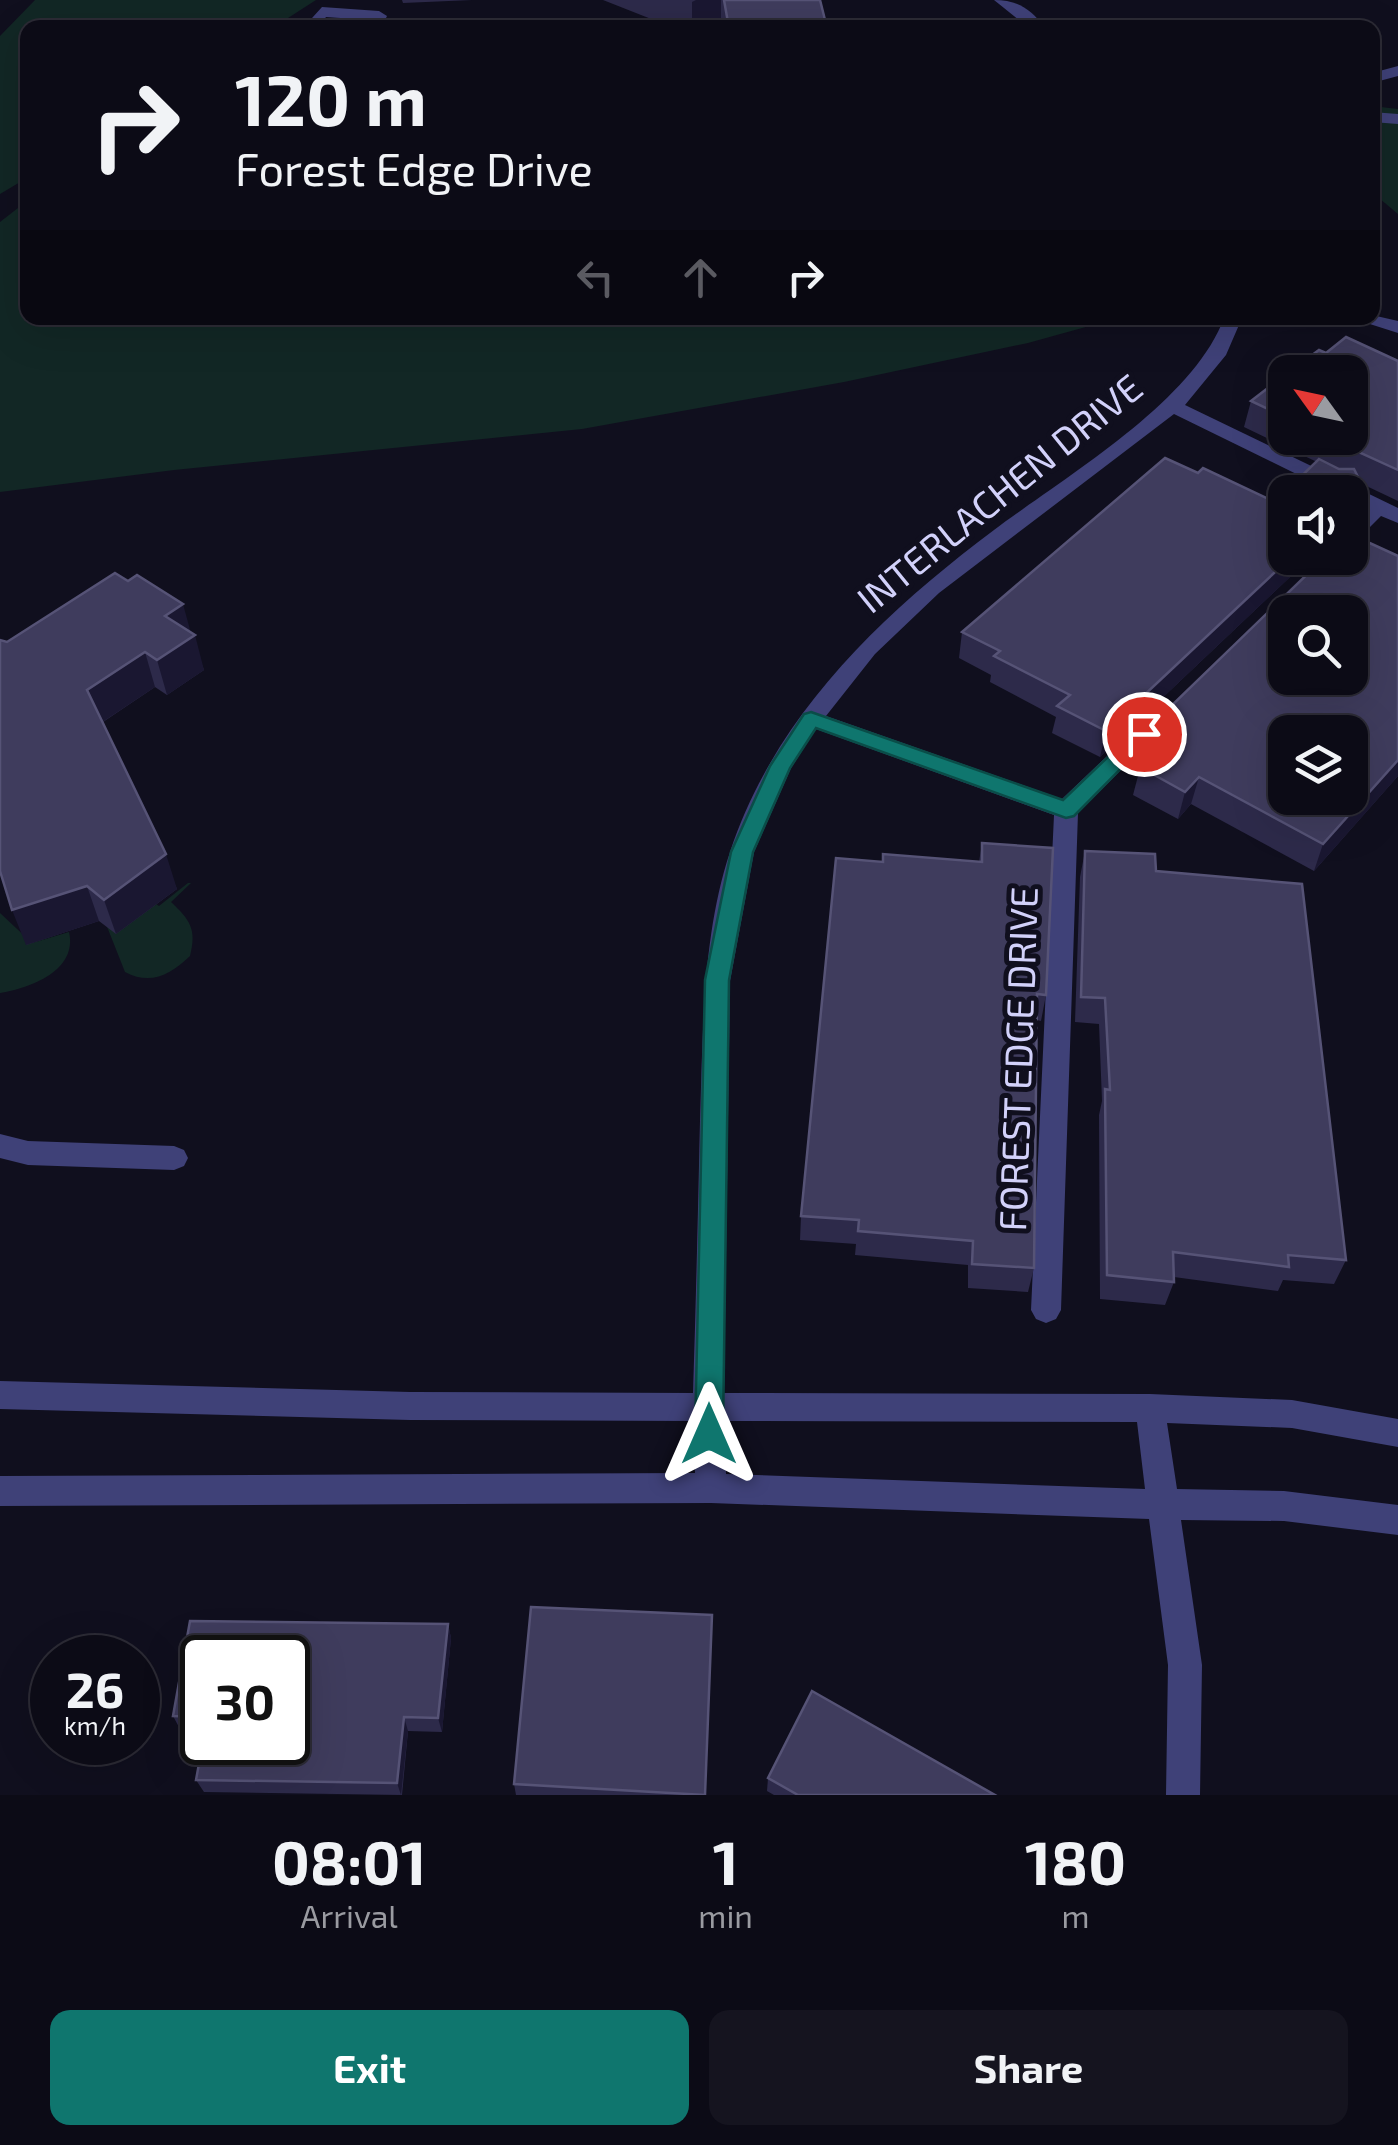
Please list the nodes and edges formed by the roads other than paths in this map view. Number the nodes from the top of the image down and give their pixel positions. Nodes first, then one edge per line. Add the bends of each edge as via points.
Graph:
1 (1002, 0) edge
2 (316, 20) edge
3 (377, 20) edge
4 (1031, 20) edge
5 (1231, 325) edge
6 (1172, 406) junction
7 (1389, 511) edge
8 (1176, 704) edge
9 (811, 719) junction
10 (1066, 810) junction
11 (0, 1146) edge
12 (174, 1158) dead end
13 (1046, 1310) dead end
14 (0, 1395) edge
15 (708, 1407) junction
16 (1150, 1408) junction
17 (1398, 1433) edge
18 (711, 1488) junction
19 (0, 1491) edge
20 (1162, 1506) junction
21 (1398, 1520) edge
22 (1183, 1795) edge

1 - 4 street
2 - 3 street via 322,12
5 - 6 street, INTERLACHEN DRIVE via 1200,380
6 - 7 street
6 - 9 street, INTERLACHEN DRIVE via 931,588 866,649
8 - 10 street
9 - 10 street
9 - 15 street, INTERLACHEN DRIVE via 780,766 742,852 717,980
10 - 13 street, FOREST EDGE DRIVE
11 - 12 street via 28,1154
14 - 15 street
15 - 16 street
15 - 18 street, INTERLACHEN DRIVE
16 - 17 street via 1292,1414
16 - 20 street
18 - 19 street
18 - 20 street
20 - 21 street via 1284,1506
20 - 22 street via 1186,1666

